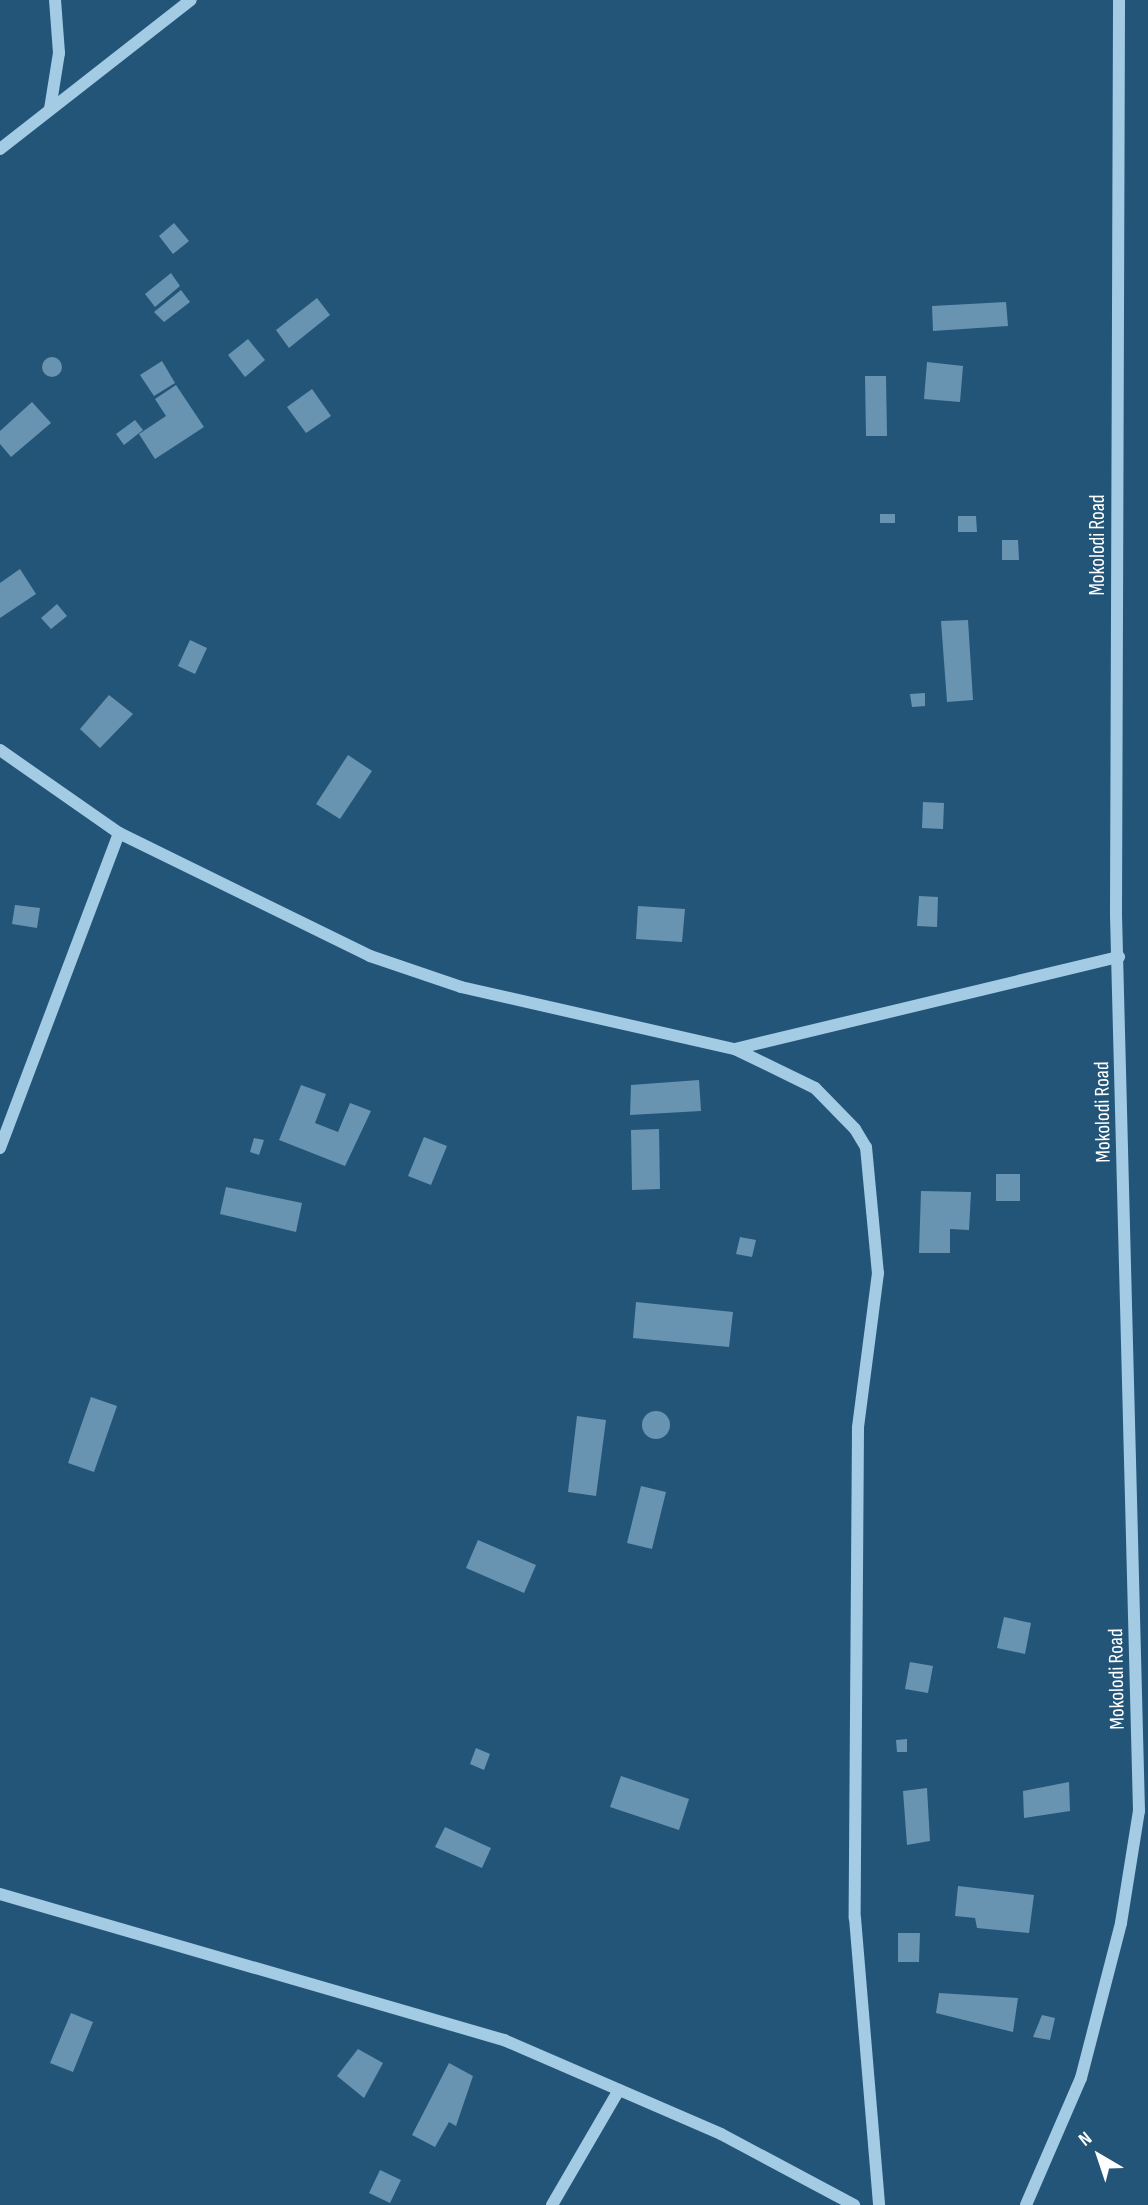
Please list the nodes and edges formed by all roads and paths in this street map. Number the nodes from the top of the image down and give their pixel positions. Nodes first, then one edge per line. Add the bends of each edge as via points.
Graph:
1 (55, 0) edge
2 (191, 0) edge
3 (1119, 0) edge
4 (50, 109) junction
5 (0, 149) edge
6 (0, 750) edge
7 (119, 833) junction
8 (1119, 957) junction
9 (735, 1048) junction
10 (0, 1148) edge
11 (0, 1894) edge
12 (619, 2090) junction
13 (552, 2205) edge
14 (854, 2205) edge
15 (879, 2205) edge
16 (1026, 2205) edge

1 - 4 street via 59,53
2 - 4 street
3 - 8 street, Mokolodi Road
4 - 5 street
6 - 7 street
7 - 9 street via 413,973
7 - 10 street
8 - 9 street
8 - 16 street, Mokolodi Road via 1139,1811 1121,1923 1081,2078
9 - 15 street via 815,1088 866,1147 878,1273 858,1428 855,1918
11 - 12 street via 504,2040
12 - 13 street
12 - 14 street via 721,2134

